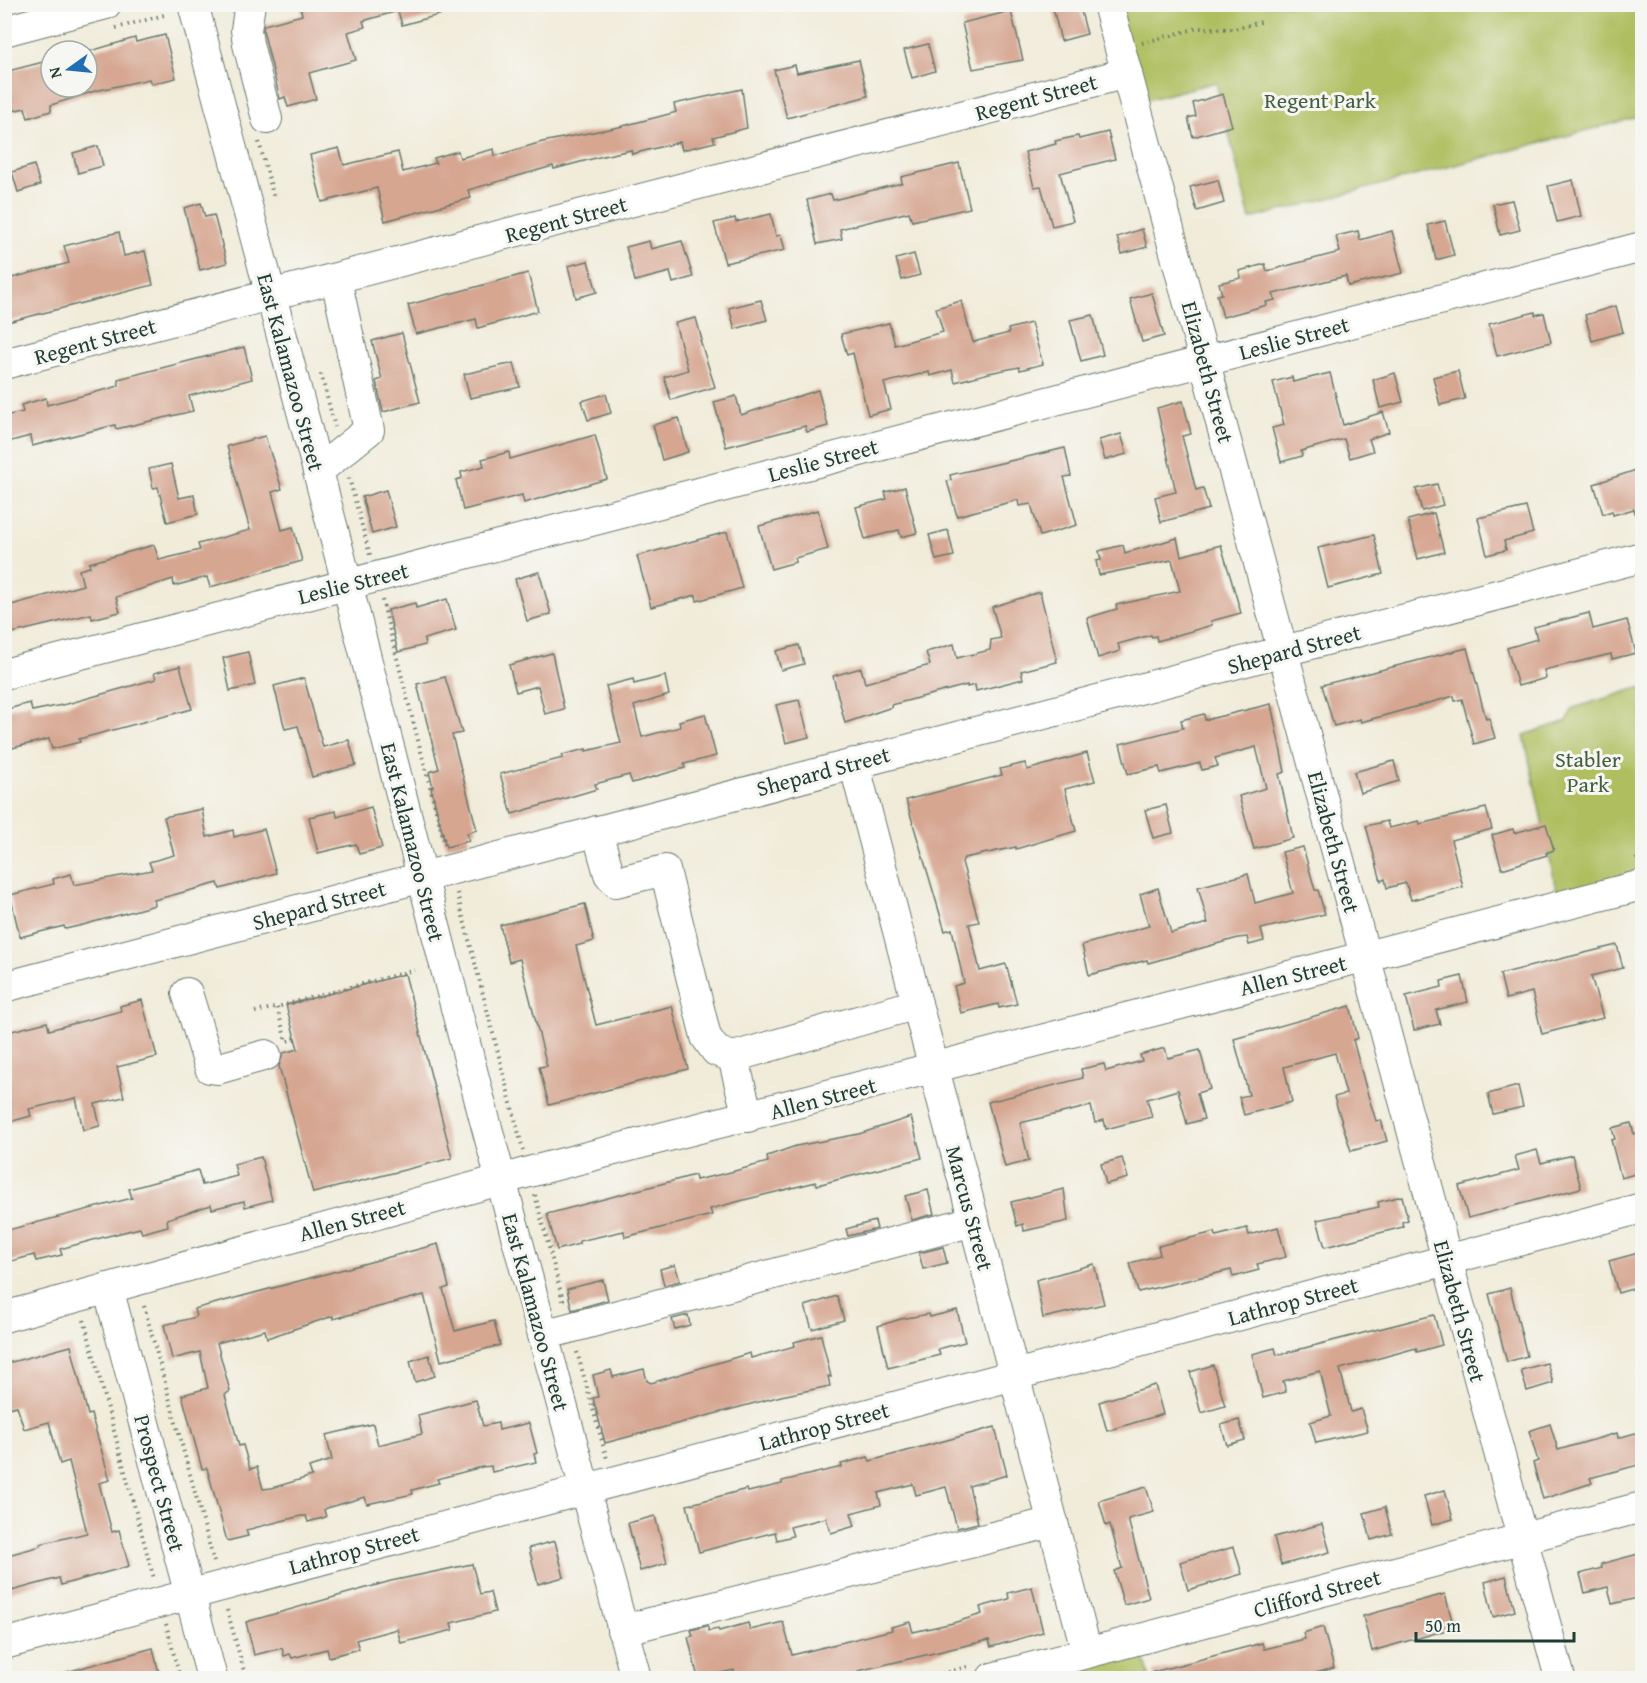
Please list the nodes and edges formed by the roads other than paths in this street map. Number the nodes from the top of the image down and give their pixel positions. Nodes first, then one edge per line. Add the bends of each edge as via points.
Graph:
1 (106, 4) edge
2 (193, 4) edge
3 (250, 4) edge
4 (1108, 4) edge
5 (4, 32) edge
6 (250, 53) junction
7 (209, 65) junction
8 (1127, 73) junction
9 (259, 121) junction
10 (1642, 247) edge
11 (336, 279) junction
12 (271, 295) junction
13 (1206, 360) junction
14 (4, 364) edge
15 (318, 471) junction
16 (1642, 557) edge
17 (347, 585) junction
18 (1283, 651) junction
19 (4, 674) edge
20 (854, 763) junction
21 (597, 831) junction
22 (437, 873) junction
23 (1642, 885) edge
24 (1364, 957) junction
25 (4, 987) edge
26 (187, 993) dead end
27 (917, 1004) junction
28 (266, 1055) dead end
29 (733, 1057) junction
30 (934, 1068) junction
31 (748, 1117) junction
32 (515, 1176) junction
33 (1642, 1208) edge
34 (974, 1221) junction
35 (1446, 1259) junction
36 (108, 1288) junction
37 (4, 1317) edge
38 (557, 1332) junction
39 (1014, 1376) junction
40 (583, 1490) junction
41 (1642, 1507) edge
42 (1053, 1522) junction
43 (1521, 1539) junction
44 (189, 1594) junction
45 (622, 1630) junction
46 (4, 1644) edge
47 (1087, 1653) junction
48 (212, 1678) edge
49 (636, 1678) edge
50 (992, 1678) edge
51 (1560, 1678) edge

1 - 5 street
2 - 7 street, East Kalamazoo Street
3 - 6 street via 246,30
4 - 8 street, Elizabeth Street
6 - 7 street
6 - 9 street
7 - 9 street, East Kalamazoo Street
8 - 11 street, Regent Street
8 - 13 street, Elizabeth Street
9 - 12 street, East Kalamazoo Street
10 - 13 street, Leslie Street
11 - 12 street, Regent Street
11 - 15 street via 369,430
12 - 14 street, Regent Street
12 - 15 street, East Kalamazoo Street
13 - 17 street, Leslie Street
13 - 18 street, Elizabeth Street
15 - 17 street, East Kalamazoo Street
16 - 18 street, Shepard Street
17 - 19 street, Leslie Street
17 - 22 street, East Kalamazoo Street
18 - 20 street, Shepard Street
18 - 24 street, Elizabeth Street
20 - 21 street, Shepard Street
20 - 27 street, Marcus Street
21 - 22 street, Shepard Street
21 - 29 street via 609,874 616,882 665,870 706,1037 716,1051
22 - 25 street, Shepard Street
22 - 32 street, East Kalamazoo Street
23 - 24 street, Allen Street
24 - 30 street, Allen Street
24 - 35 street, Elizabeth Street
26 - 28 street via 210,1068
27 - 29 street
27 - 30 street, Marcus Street
29 - 31 street
30 - 31 street, Allen Street
30 - 34 street, Marcus Street
31 - 32 street, Allen Street
32 - 36 street, Allen Street
32 - 38 street, East Kalamazoo Street
33 - 35 street, Lathrop Street
34 - 38 street
34 - 39 street, Marcus Street
35 - 39 street, Lathrop Street
35 - 43 street, Elizabeth Street
36 - 37 street, Allen Street
36 - 44 street, Prospect Street
38 - 40 street, East Kalamazoo Street
39 - 40 street, Lathrop Street
39 - 42 street, Marcus Street
40 - 44 street, Lathrop Street
40 - 45 street, East Kalamazoo Street
41 - 43 street, Clifford Street
42 - 45 street
42 - 47 street, Marcus Street
43 - 47 street, Clifford Street
43 - 51 street, Elizabeth Street
44 - 46 street, Lathrop Street
44 - 48 street, Prospect Street
45 - 49 street, East Kalamazoo Street
47 - 50 street, Clifford Street

